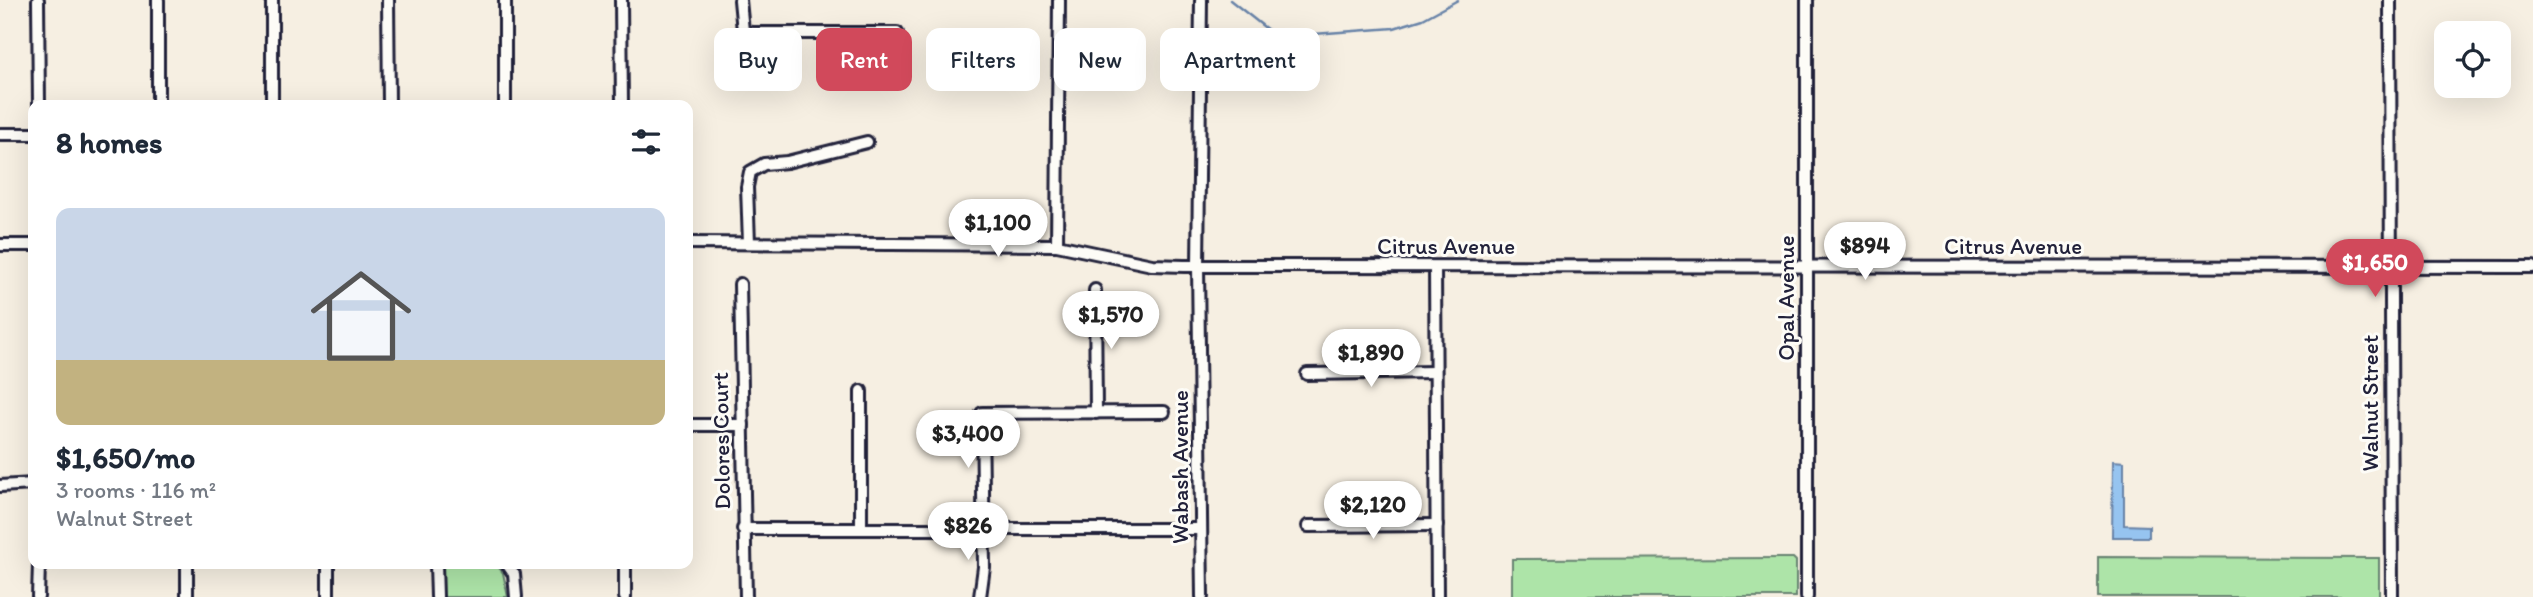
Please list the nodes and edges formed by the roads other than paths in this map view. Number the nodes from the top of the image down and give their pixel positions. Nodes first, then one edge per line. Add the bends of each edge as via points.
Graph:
1 (38, 0) edge
2 (158, 0) edge
3 (272, 0) edge
4 (388, 0) edge
5 (505, 0) edge
6 (621, 0) edge
7 (740, 0) edge
8 (1059, 0) edge
9 (1200, 0) edge
10 (1807, 0) edge
11 (2390, 0) edge
12 (816, 33) edge
13 (39, 100) edge
14 (158, 100) edge
15 (272, 100) edge
16 (389, 100) edge
17 (505, 100) edge
18 (622, 100) edge
19 (0, 134) edge
20 (28, 134) edge
21 (867, 142) dead end
22 (693, 243) edge
23 (749, 243) junction
24 (28, 244) edge
25 (0, 245) edge
26 (1057, 245) junction
27 (1198, 266) junction
28 (1435, 267) junction
29 (1807, 267) junction
30 (2390, 267) junction
31 (2533, 267) edge
32 (740, 284) dead end
33 (1095, 290) dead end
34 (1435, 372) junction
35 (1307, 374) dead end
36 (861, 391) dead end
37 (1096, 412) junction
38 (1164, 412) dead end
39 (693, 425) edge
40 (743, 425) junction
41 (28, 484) edge
42 (0, 486) edge
43 (1437, 525) junction
44 (1308, 526) dead end
45 (984, 527) junction
46 (861, 528) junction
47 (743, 529) junction
48 (1201, 529) junction
49 (39, 569) edge
50 (187, 569) edge
51 (328, 569) edge
52 (436, 569) edge
53 (510, 569) edge
54 (625, 569) edge
55 (38, 597) edge
56 (187, 597) edge
57 (328, 597) edge
58 (436, 597) edge
59 (516, 597) edge
60 (625, 597) edge
61 (746, 597) edge
62 (980, 597) edge
63 (1202, 597) edge
64 (1437, 597) edge
65 (1807, 597) edge
66 (2392, 597) edge

1 - 13 street
2 - 14 street
3 - 15 street
4 - 16 street
5 - 17 street
6 - 18 street
7 - 12 street via 743,31
8 - 26 street
9 - 27 street, Wabash Avenue
10 - 29 street, Opal Avenue
11 - 30 street, Walnut Street
19 - 20 street
21 - 23 street via 764,164 750,172
22 - 23 street, Citrus Avenue
23 - 26 street, Citrus Avenue
24 - 25 street
26 - 27 street, Citrus Avenue via 1152,265
27 - 28 street, Citrus Avenue
27 - 48 street, Wabash Avenue
28 - 29 street, Citrus Avenue
28 - 34 street
29 - 30 street, Citrus Avenue
29 - 65 street, Opal Avenue
30 - 31 street, Citrus Avenue
30 - 66 street, Walnut Street
32 - 40 street, Dolores Court
33 - 37 street
34 - 35 street
34 - 43 street
36 - 46 street
37 - 38 street
37 - 45 street via 982,412
39 - 40 street
40 - 47 street, Dolores Court
41 - 42 street
43 - 44 street
43 - 64 street
45 - 46 street
45 - 48 street
45 - 62 street
46 - 47 street
47 - 61 street, Dolores Court
48 - 63 street, Wabash Avenue
49 - 55 street
50 - 56 street
51 - 57 street
52 - 58 street
53 - 59 street
54 - 60 street

